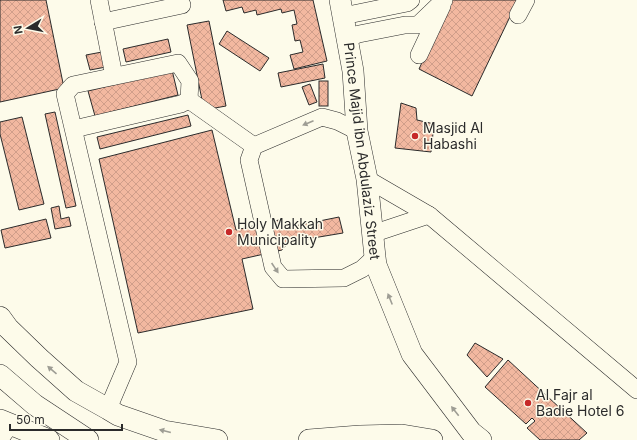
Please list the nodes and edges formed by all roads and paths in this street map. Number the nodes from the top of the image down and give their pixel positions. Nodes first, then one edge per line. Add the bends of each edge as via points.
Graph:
1 (99, 0) edge
2 (411, 0) edge
3 (445, 0) edge
4 (182, 5) dead end
5 (342, 8) edge
6 (103, 22) junction
7 (347, 38) junction
8 (419, 55) dead end
9 (114, 76) junction
10 (189, 100) junction
11 (74, 130) junction
12 (357, 131) junction
13 (254, 146) junction
14 (366, 179) junction
15 (429, 215) junction
16 (372, 234) junction
17 (375, 257) junction
18 (0, 317) edge
19 (0, 375) edge
20 (637, 390) edge
21 (108, 409) junction
22 (3, 428) edge
23 (49, 440) edge
24 (88, 440) edge
25 (218, 440) edge
26 (309, 440) edge
27 (432, 440) edge
28 (481, 440) edge

1 - 6 street
2 - 5 street
3 - 7 street via 418,25 406,25
3 - 8 street
4 - 6 street
5 - 7 main road, Prince Majid ibn Abdulaziz Street
6 - 9 street
7 - 12 main road, Prince Majid ibn Abdulaziz Street via 353,71
9 - 10 street via 178,63 190,81
9 - 11 street via 73,85 66,94
10 - 11 street
10 - 13 street
11 - 21 street via 128,362
12 -> 13 street via 322,117
12 - 14 main road, Prince Majid ibn Abdulaziz Street
13 -> 17 street via 249,160 272,267 284,279 344,278 362,269
14 - 15 street
14 - 16 main road, Prince Majid ibn Abdulaziz Street
15 - 16 street
15 - 20 street
16 - 17 main road, Prince Majid ibn Abdulaziz Street
28 -> 17 main road, Prince Majid ibn Abdulaziz Street via 471,432 412,354
21 -> 18 main road via 76,391 8,328
19 - 24 main road via 35,405
25 -> 21 main road via 164,431
22 - 23 main road
26 - 27 main road via 402,434

